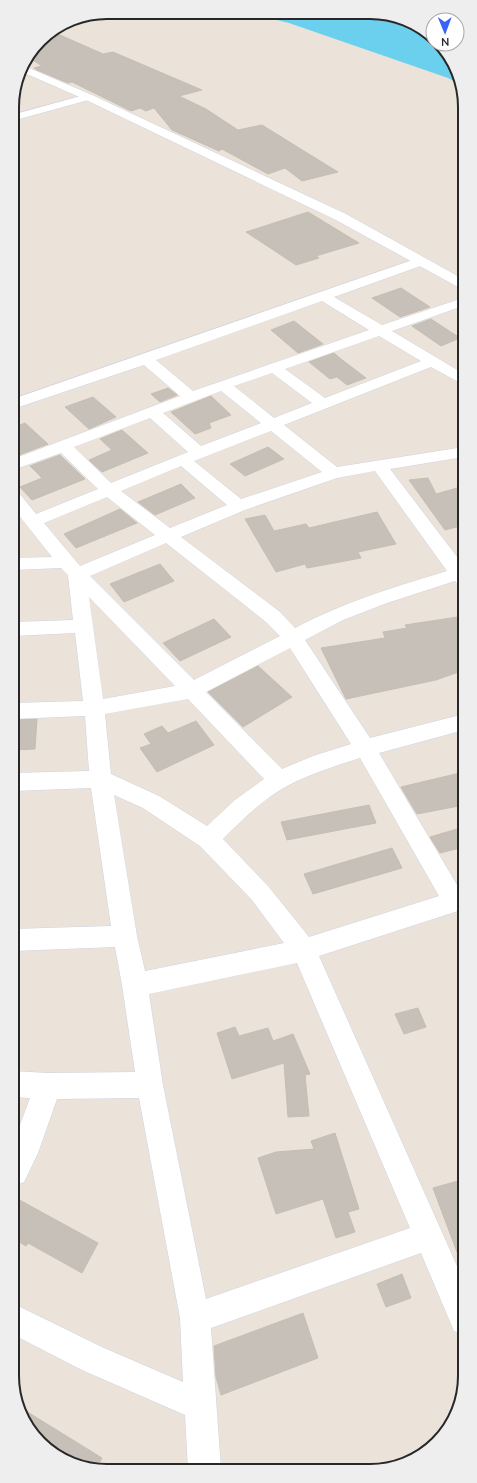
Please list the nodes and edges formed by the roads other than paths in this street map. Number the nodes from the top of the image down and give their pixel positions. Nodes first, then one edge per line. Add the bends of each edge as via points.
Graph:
1 (27, 71) edge
2 (88, 96) junction
3 (19, 116) edge
4 (421, 261) junction
5 (458, 281) edge
6 (323, 296) junction
7 (458, 304) edge
8 (378, 331) junction
9 (146, 359) junction
10 (432, 362) junction
11 (273, 367) junction
12 (458, 377) edge
13 (223, 385) junction
14 (190, 398) junction
15 (19, 402) edge
16 (324, 404) junction
17 (152, 412) junction
18 (275, 424) junction
19 (63, 446) junction
20 (199, 453) junction
21 (458, 453) edge
22 (183, 460) junction
23 (19, 463) edge
24 (379, 465) junction
25 (334, 473) junction
26 (110, 491) junction
27 (239, 506) junction
28 (19, 507) edge
29 (32, 522) junction
30 (170, 536) junction
31 (19, 564) edge
32 (72, 568) junction
33 (458, 571) edge
34 (458, 577) edge
35 (84, 626) junction
36 (19, 628) edge
37 (294, 638) junction
38 (191, 691) junction
39 (94, 708) junction
40 (19, 711) edge
41 (458, 724) edge
42 (365, 748) junction
43 (101, 779) junction
44 (279, 780) junction
45 (19, 782) edge
46 (208, 839) junction
47 (458, 897) edge
48 (458, 901) edge
49 (125, 936) junction
50 (19, 940) edge
51 (304, 950) junction
52 (135, 985) junction
53 (19, 1084) edge
54 (150, 1085) junction
55 (48, 1086) junction
56 (19, 1161) edge
57 (429, 1236) junction
58 (458, 1304) edge
59 (195, 1318) junction
60 (19, 1324) edge
61 (201, 1406) junction
62 (204, 1464) edge

1 - 2 street
2 - 3 street
2 - 4 street via 341,217
4 - 5 street
4 - 6 street
6 - 8 street
6 - 9 street
7 - 8 street
8 - 10 street
8 - 11 street
9 - 14 street
9 - 15 street
10 - 12 street
10 - 16 street
11 - 13 street
11 - 16 street
13 - 14 street
13 - 18 street
14 - 17 street
16 - 18 street
17 - 19 street
17 - 20 street
18 - 20 street
18 - 25 street
19 - 23 street
19 - 26 street
20 - 22 street
21 - 24 street
22 - 26 street
22 - 27 street
24 - 25 street
24 - 33 street
25 - 27 street
26 - 29 street
26 - 30 street
27 - 30 street
28 - 29 street
29 - 32 street
30 - 32 street
30 - 37 street via 273,617
31 - 32 street
32 - 35 street
32 - 38 street
34 - 37 street via 380,598 336,615
35 - 36 street
35 - 39 street
37 - 38 street
37 - 42 street
38 - 39 street
38 - 44 street
39 - 40 street
39 - 43 street
41 - 42 street
42 - 44 street via 321,762
42 - 47 street
43 - 45 street
43 - 46 street via 151,802
43 - 49 street
44 - 46 street via 243,806
46 - 51 street via 260,893
48 - 51 street
49 - 50 street
49 - 52 street
51 - 52 street
51 - 57 street
52 - 54 street
53 - 55 street
54 - 55 street
54 - 59 street
55 - 56 street
57 - 58 street
57 - 59 street
59 - 61 street
60 - 61 street
61 - 62 street

